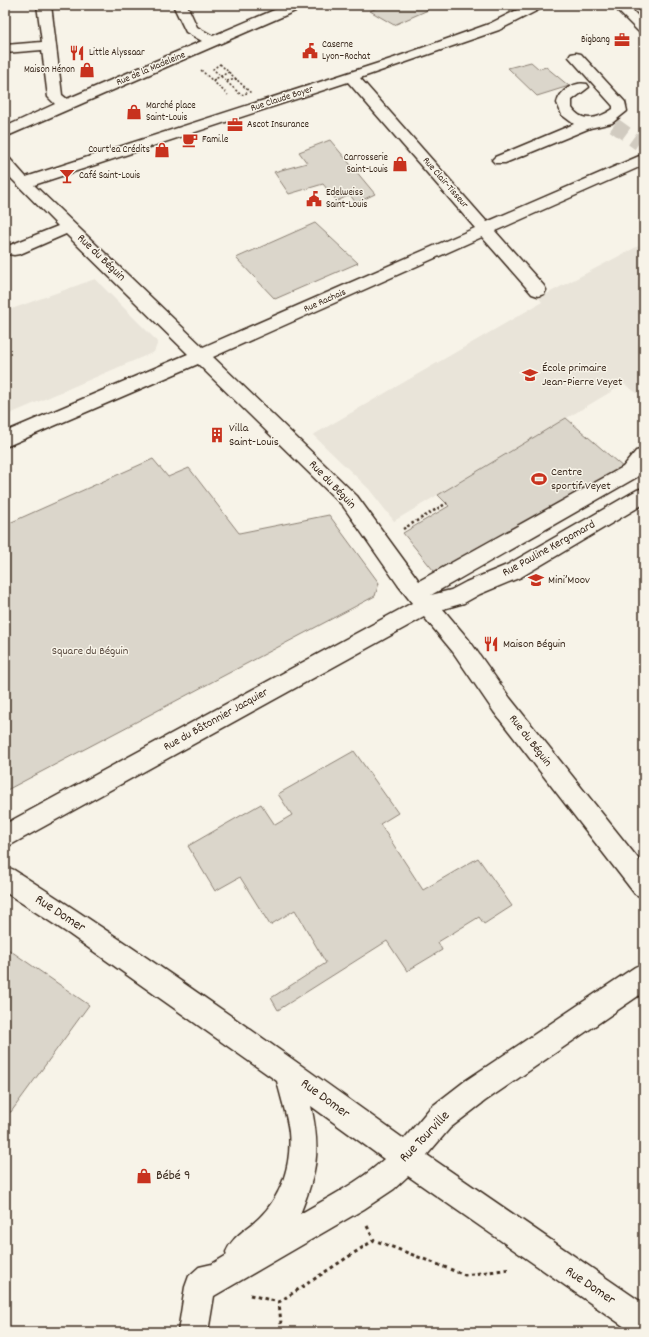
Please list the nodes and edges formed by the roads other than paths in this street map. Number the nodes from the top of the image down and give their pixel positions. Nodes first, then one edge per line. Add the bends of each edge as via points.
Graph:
1 (44, 5) edge
2 (180, 5) edge
3 (297, 5) edge
4 (537, 5) edge
5 (619, 5) edge
6 (644, 29) edge
7 (214, 42) junction
8 (48, 45) junction
9 (5, 49) edge
10 (576, 57) dead end
11 (351, 77) junction
12 (582, 87) dead end
13 (60, 101) junction
14 (5, 118) edge
15 (586, 124) junction
16 (5, 133) edge
17 (644, 159) edge
18 (500, 160) dead end
19 (5, 162) edge
20 (23, 183) junction
21 (69, 227) junction
22 (486, 230) junction
23 (14, 250) dead end
24 (538, 290) dead end
25 (201, 356) junction
26 (5, 440) edge
27 (644, 456) edge
28 (644, 494) edge
29 (423, 599) junction
30 (5, 837) edge
31 (5, 878) edge
32 (644, 886) edge
33 (644, 976) edge
34 (289, 1072) junction
35 (406, 1158) junction
36 (200, 1287) junction
37 (644, 1322) edge
38 (193, 1332) edge

1 - 8 street
2 - 7 street via 191,29
3 - 7 street, Rue de la Madeleine
4 - 11 street, Rue Claude Boyer via 494,27
5 - 6 street
7 - 13 street, Rue de la Madeleine
8 - 9 street
8 - 13 street
10 - 15 street via 620,105 620,111 610,122
11 - 20 street, Rue Claude Boyer
11 - 22 street, Rue Clair-Tisseur
12 - 15 street via 570,92 564,102 571,116
13 - 14 street, Rue de la Madeleine
13 - 16 street, Rue de la Madeleine
15 - 18 street
17 - 22 street, Rue Rachais
19 - 20 street, Rue du Béguin
20 - 21 street, Rue du Béguin
21 - 23 street
21 - 25 street, Rue du Béguin
22 - 24 street, Rue Clair-Tisseur
22 - 25 street, Rue Rachais
25 - 26 street, Rue Rachais
25 - 29 street, Rue du Béguin via 350,501
27 - 29 street via 630,472
28 - 29 street, Rue Pauline Kergomard via 514,571 457,597
29 - 30 street, Rue du Bâtonnier Jacquier via 406,615
29 - 32 street, Rue du Béguin via 461,646 502,705
31 - 34 street, Rue Domer via 78,925
33 - 35 street, Rue Tourville via 440,1118
34 - 35 street, Rue Domer
34 - 36 street via 303,1132 302,1167 288,1207 270,1228
35 - 36 street, Rue Tourville via 384,1179 354,1199
35 - 37 street, Rue Domer
36 - 38 street

